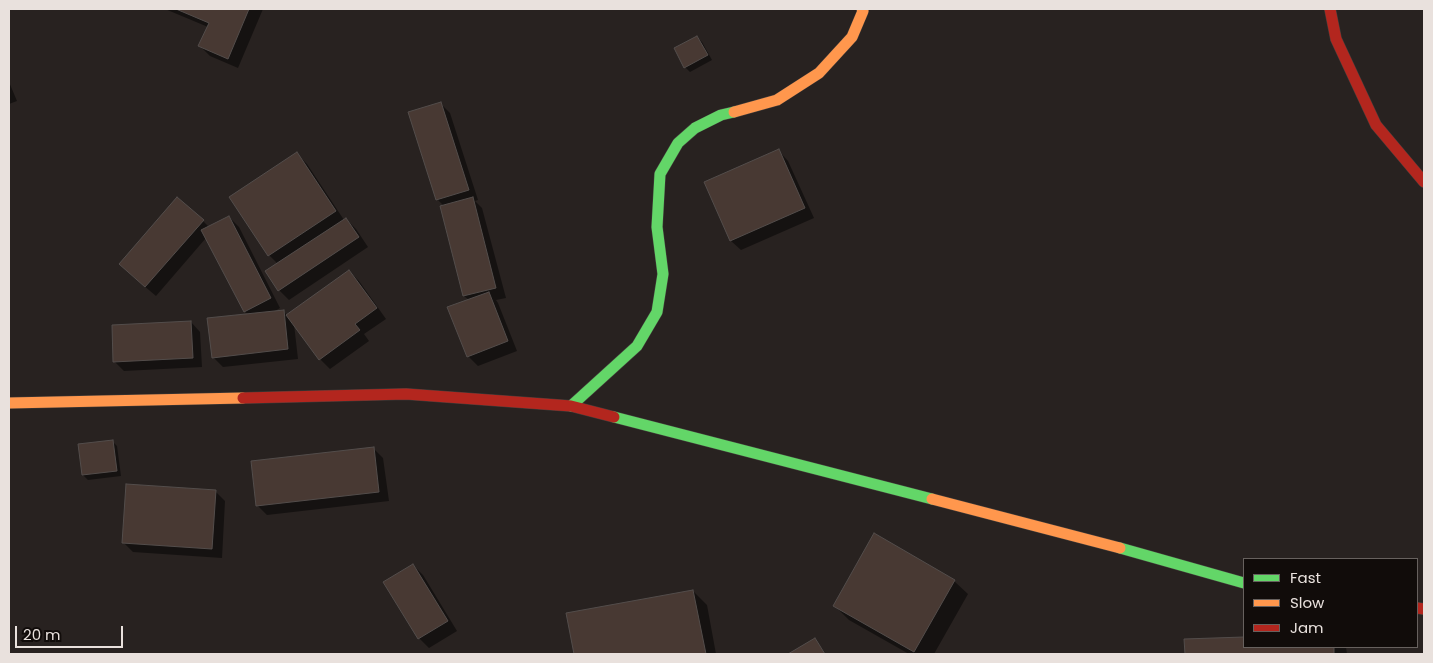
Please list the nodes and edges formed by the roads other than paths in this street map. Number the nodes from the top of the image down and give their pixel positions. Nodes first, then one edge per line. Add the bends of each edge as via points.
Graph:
1 (862, 9) edge
2 (1330, 9) edge
3 (1424, 182) edge
4 (9, 403) edge
5 (571, 406) junction
6 (1243, 583) edge

1 - 5 main road via 852,37 819,73 777,100 721,115 695,128 678,143 660,174 657,227 663,274 657,312 637,346
2 - 3 main road via 1336,39 1376,125
4 - 5 main road via 406,394
5 - 6 main road via 795,462

